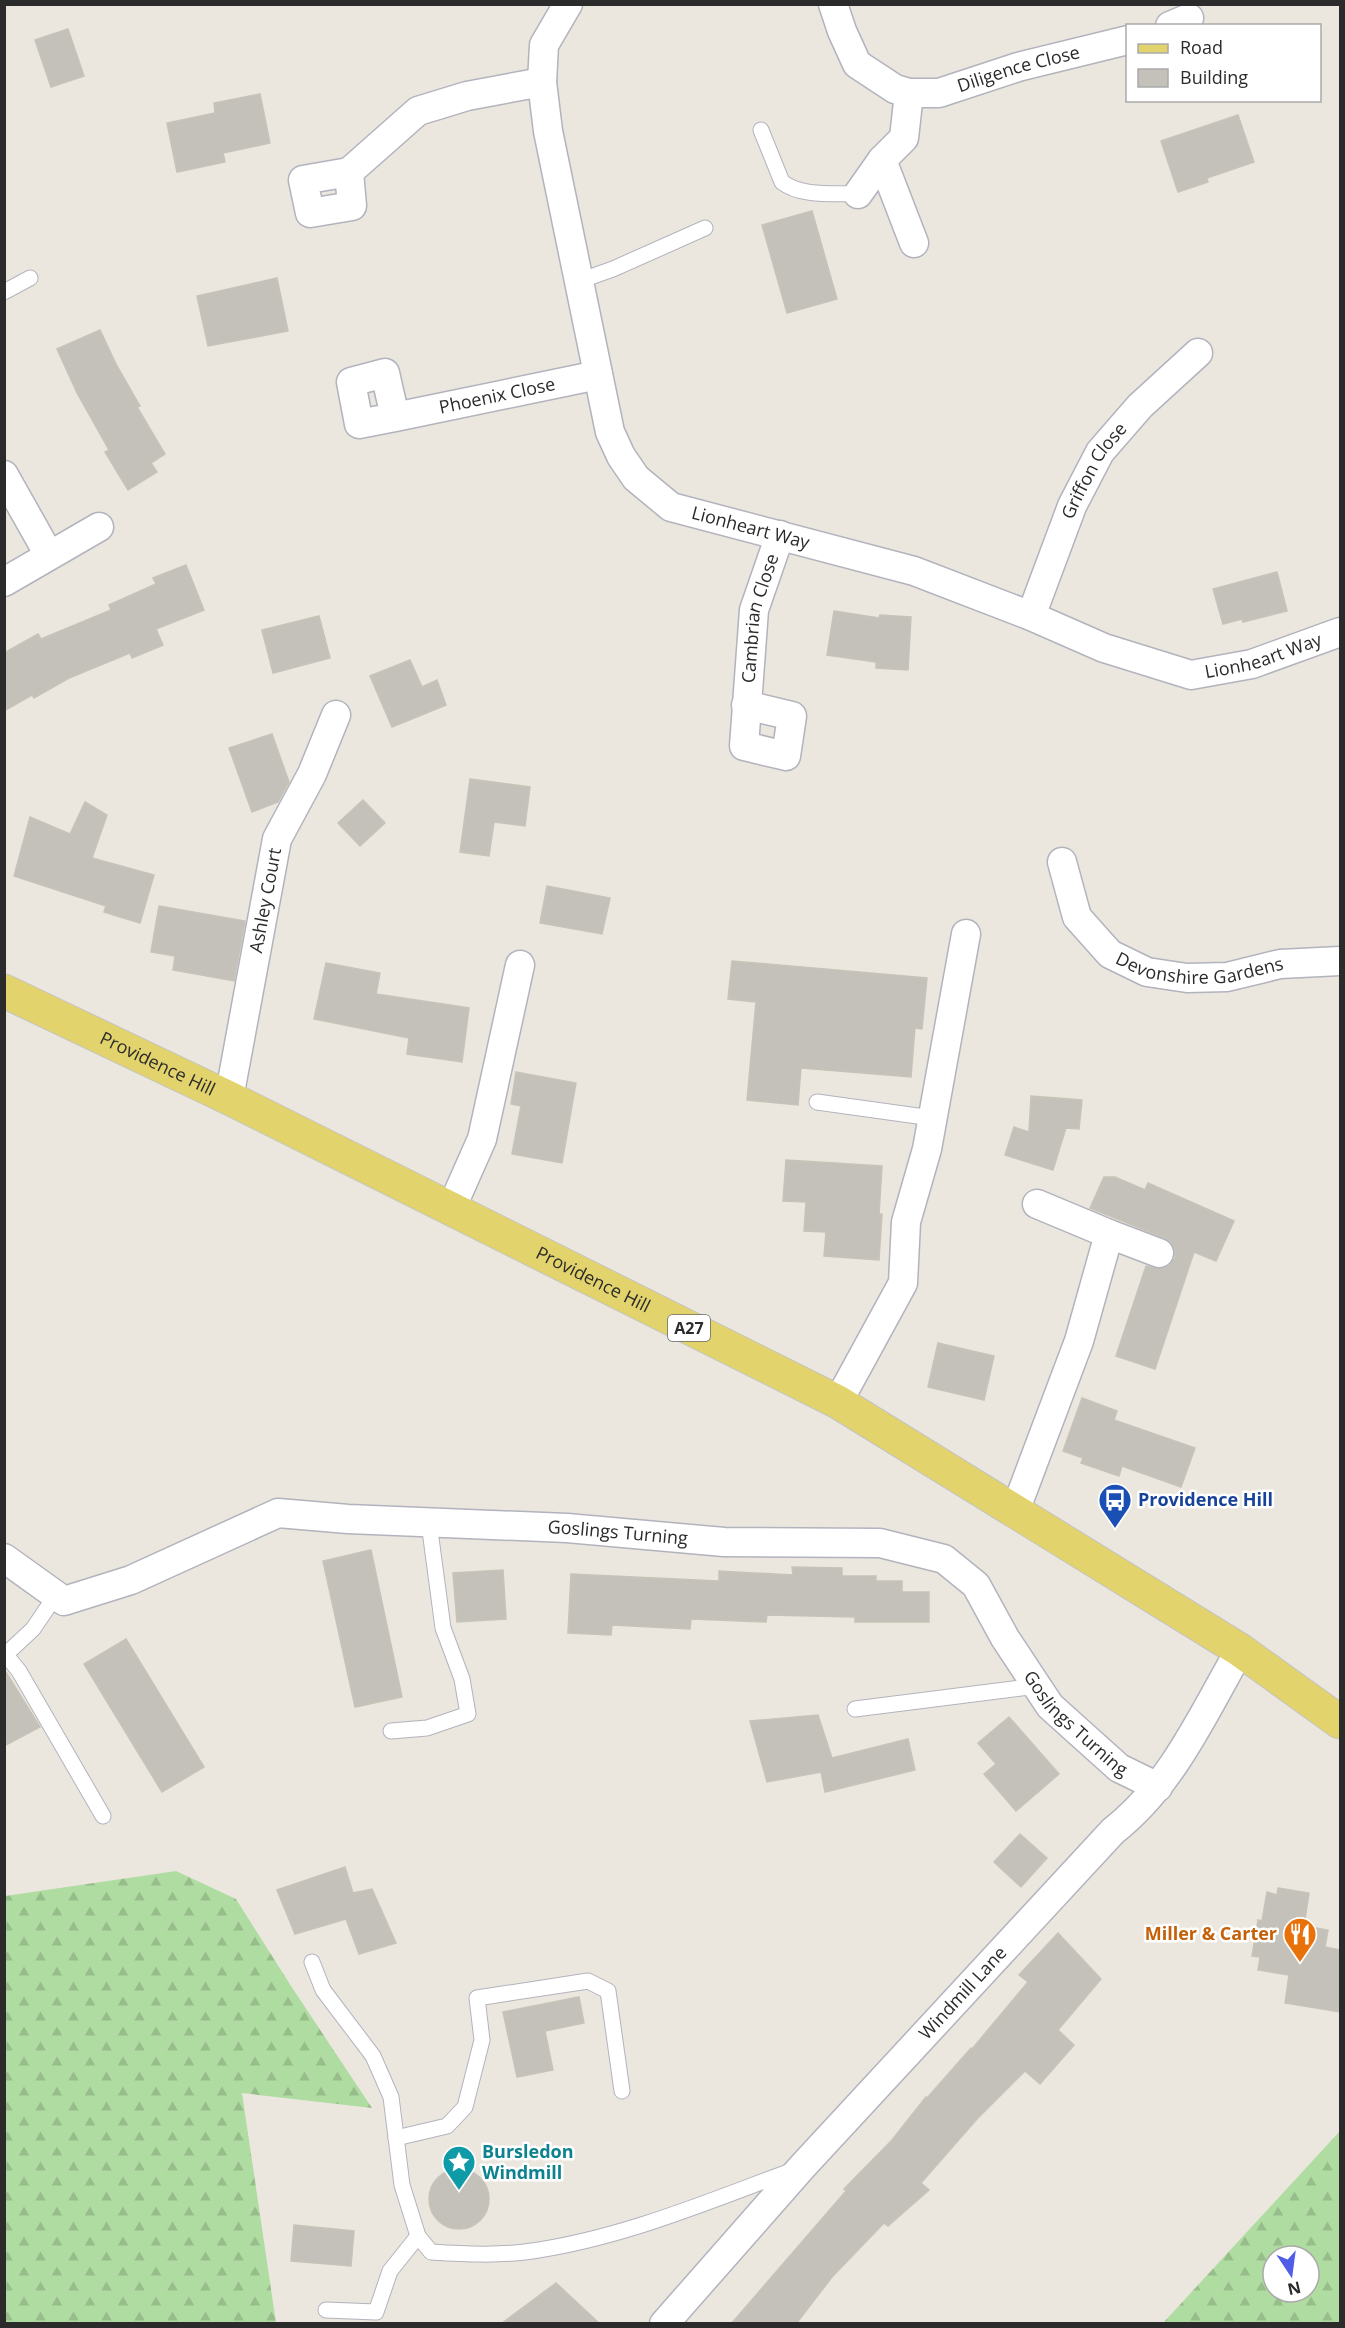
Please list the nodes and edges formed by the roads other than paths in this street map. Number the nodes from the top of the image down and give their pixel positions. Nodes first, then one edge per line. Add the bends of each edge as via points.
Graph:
1 (833, 4) edge
2 (563, 6) edge
3 (1126, 40) edge
4 (542, 82) junction
5 (909, 93) junction
6 (761, 130) dead end
7 (882, 160) junction
8 (349, 172) dead end
9 (858, 194) joint
10 (705, 228) dead end
11 (915, 243) dead end
12 (30, 278) dead end
13 (579, 281) junction
14 (4, 292) edge
15 (1198, 353) dead end
16 (598, 375) junction
17 (395, 417) dead end
18 (4, 475) edge
19 (99, 527) dead end
20 (780, 535) junction
21 (49, 555) junction
22 (4, 582) edge
23 (1031, 616) junction
24 (1341, 632) edge
25 (746, 705) dead end
26 (336, 715) dead end
27 (1062, 862) dead end
28 (966, 934) dead end
29 (1341, 961) edge
30 (520, 965) dead end
31 (4, 991) edge
32 (229, 1098) junction
33 (817, 1102) dead end
34 (932, 1118) junction
35 (1037, 1204) dead end
36 (451, 1209) junction
37 (1108, 1234) junction
38 (1159, 1253) dead end
39 (837, 1402) junction
40 (1016, 1511) junction
41 (429, 1523) junction
42 (4, 1558) edge
43 (56, 1595) junction
44 (1240, 1650) junction
45 (5, 1655) edge
46 (1037, 1686) junction
47 (855, 1709) dead end
48 (1341, 1722) edge
49 (391, 1731) dead end
50 (1158, 1787) junction
51 (103, 1816) dead end
52 (312, 1962) dead end
53 (622, 2091) dead end
54 (396, 2139) junction
55 (802, 2167) junction
56 (418, 2236) junction
57 (326, 2310) dead end
58 (663, 2324) edge

1 - 5 street, Diligence Close via 857,64 895,89
2 - 4 street, Lionheart Way via 544,45
3 - 5 street, Diligence Close via 1018,67 939,93
4 - 8 street via 467,96 418,111
4 - 13 street, Lionheart Way via 548,131
5 - 7 street via 904,138
6 - 9 lane via 782,182 788,186
7 - 9 street
7 - 11 street
10 - 13 lane
12 - 14 lane
13 - 16 street, Lionheart Way
15 - 23 street, Griffon Close via 1140,406 1100,452 1072,506
16 - 17 street, Phoenix Close
16 - 20 street, Lionheart Way via 610,432 636,478 671,507
18 - 21 street
19 - 21 street
20 - 23 street, Lionheart Way via 914,571
20 - 25 street, Cambrian Close via 754,610
21 - 22 street
23 - 24 street, Lionheart Way via 1104,648 1191,675 1252,664
26 - 32 street, Ashley Court via 312,774 278,839
27 - 29 street, Devonshire Gardens via 1065,918 1110,954 1148,972 1187,978 1227,977 1280,964
28 - 34 street
30 - 36 street via 482,1139
31 - 32 main road, Providence Hill / A27
32 - 36 main road, Providence Hill / A27
33 - 34 lane
34 - 39 street via 906,1222 903,1283
35 - 37 street
36 - 39 main road, Providence Hill / A27
37 - 38 street
37 - 40 street via 1079,1341
39 - 40 main road, Providence Hill / A27
40 - 44 main road, Providence Hill / A27
41 - 43 street, Goslings Turning via 278,1513 131,1580 64,1601
41 - 46 street, Goslings Turning via 567,1528 724,1542 880,1543 944,1559 976,1585
41 - 49 lane via 443,1628 462,1679 468,1714 427,1728
42 - 43 street
43 - 45 lane via 33,1629
44 - 48 main road, Providence Hill / A27
44 - 50 street, Windmill Lane via 1189,1744
45 - 51 lane via 19,1671
46 - 47 lane
46 - 50 street, Goslings Turning via 1050,1706 1119,1768
50 - 55 street, Windmill Lane
52 - 54 lane via 323,1990 373,2056 391,2097
53 - 54 lane via 608,1991 588,1982 477,1998 482,2040 465,2107 447,2126
54 - 56 lane via 402,2185
55 - 56 lane via 624,2231 532,2251 472,2255 431,2252
55 - 58 street, Windmill Lane
56 - 57 lane via 390,2271 376,2312

